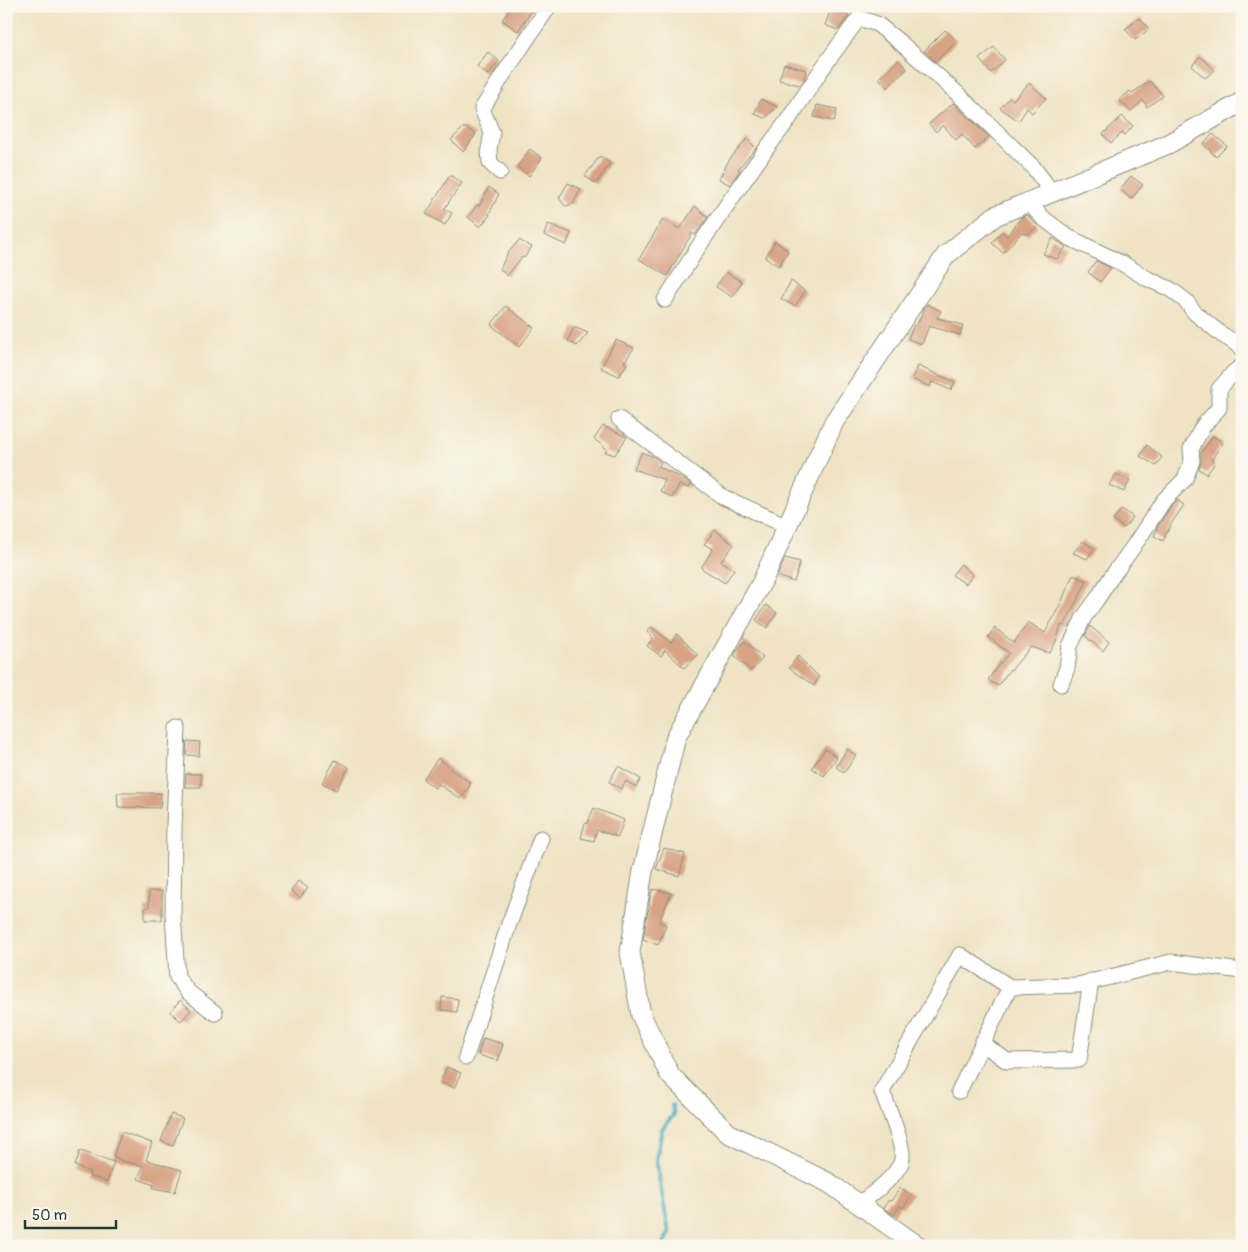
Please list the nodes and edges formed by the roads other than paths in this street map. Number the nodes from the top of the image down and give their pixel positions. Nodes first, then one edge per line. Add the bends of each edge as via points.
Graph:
1 (549, 6) edge
2 (1242, 102) edge
3 (500, 172) dead end
4 (1052, 192) junction
5 (1028, 202) junction
6 (665, 300) dead end
7 (1242, 349) edge
8 (1242, 366) edge
9 (618, 419) dead end
10 (787, 526) junction
11 (1061, 684) dead end
12 (178, 728) dead end
13 (541, 838) dead end
14 (1242, 971) edge
15 (1091, 981) junction
16 (1010, 987) junction
17 (215, 1013) dead end
18 (982, 1044) junction
19 (466, 1057) dead end
20 (959, 1091) dead end
21 (859, 1204) junction
22 (918, 1246) edge

1 - 3 street via 482,109 492,133 490,163
2 - 4 street via 1168,144
4 - 5 street
4 - 6 street via 1033,167 951,87 877,24 859,18 729,202
5 - 7 street via 1068,237 1170,289
5 - 10 street via 995,216 946,255 834,422
8 - 11 street via 1219,389 1218,408 1191,448 1192,461 1185,479 1164,500 1084,617 1070,646
9 - 10 street via 723,497
10 - 21 street via 762,582 676,737 643,871 630,952 641,1015 670,1075 728,1133 829,1183
12 - 17 street via 173,913 177,977 188,992
13 - 19 street
14 - 15 street via 1171,962
15 - 16 street
15 - 18 street via 1079,1060 1007,1060
16 - 18 street
16 - 21 street via 960,955 882,1091 900,1141 902,1161 887,1182
18 - 20 street
21 - 22 street

